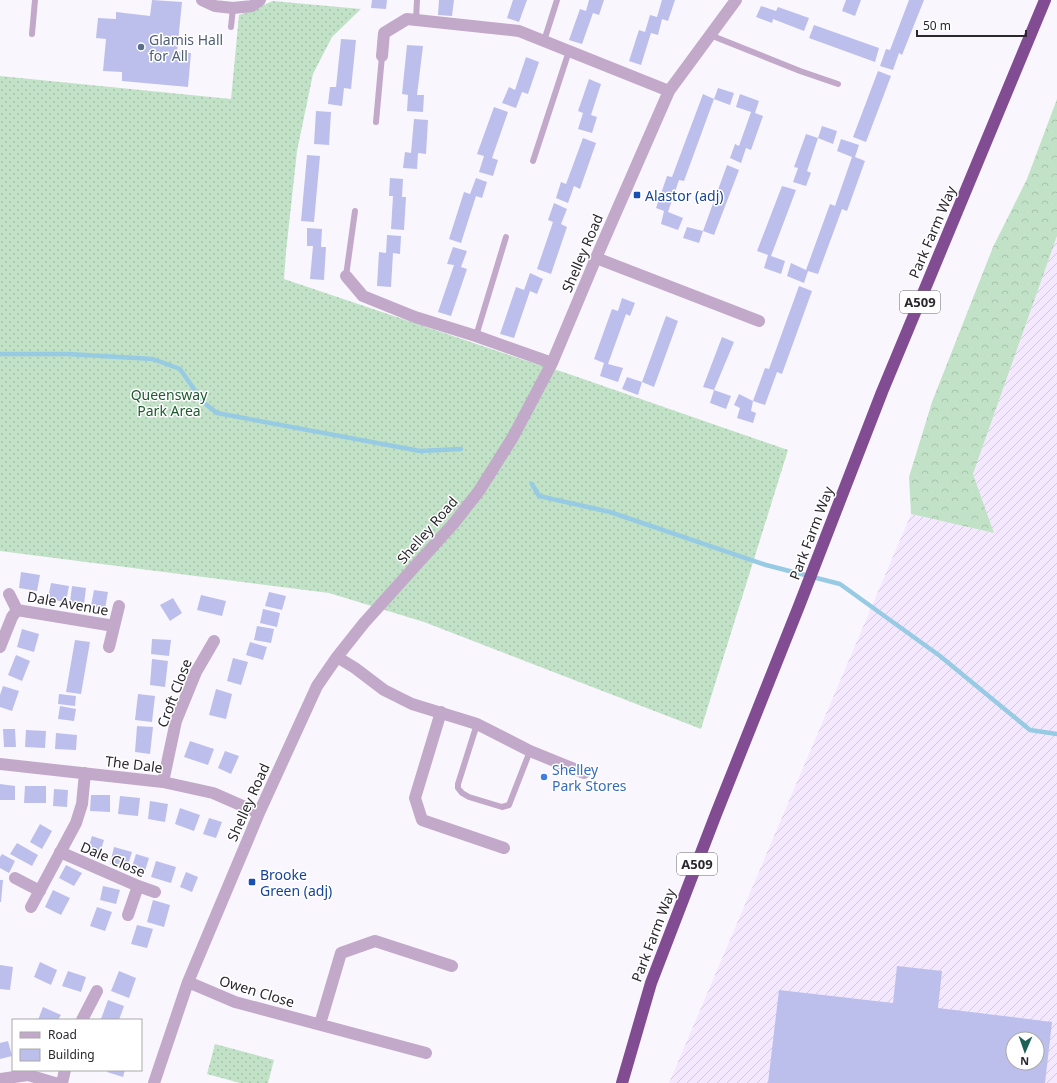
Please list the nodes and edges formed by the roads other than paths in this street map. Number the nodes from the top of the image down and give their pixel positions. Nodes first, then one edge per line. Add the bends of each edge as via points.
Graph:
1 (35, 0) edge
2 (202, 0) edge
3 (260, 0) edge
4 (417, 0) edge
5 (557, 0) edge
6 (736, 0) edge
7 (1045, 0) edge
8 (233, 8) junction
9 (416, 20) junction
10 (231, 27) dead end
11 (32, 34) dead end
12 (710, 35) junction
13 (544, 41) junction
14 (569, 51) junction
15 (382, 56) joint
16 (838, 84) dead end
17 (669, 91) junction
18 (376, 122) dead end
19 (533, 161) dead end
20 (355, 211) dead end
21 (506, 237) dead end
22 (596, 258) junction
23 (346, 276) joint
24 (759, 322) dead end
25 (476, 336) junction
26 (552, 363) junction
27 (9, 594) dead end
28 (119, 606) dead end
29 (18, 610) junction
30 (114, 626) junction
31 (214, 641) dead end
32 (0, 647) edge
33 (109, 647) dead end
34 (337, 657) junction
35 (441, 712) junction
36 (477, 724) junction
37 (530, 752) junction
38 (0, 764) edge
39 (85, 773) junction
40 (584, 773) dead end
41 (163, 782) junction
42 (259, 813) junction
43 (504, 848) dead end
44 (60, 852) junction
45 (14, 878) dead end
46 (138, 886) junction
47 (40, 891) junction
48 (155, 892) dead end
49 (31, 907) dead end
50 (128, 915) dead end
51 (452, 966) dead end
52 (188, 982) junction
53 (97, 991) dead end
54 (83, 1019) edge
55 (320, 1024) junction
56 (426, 1053) dead end
57 (65, 1071) edge
58 (0, 1079) edge
59 (55, 1083) edge
60 (62, 1083) edge
61 (154, 1083) edge
62 (622, 1083) edge

1 - 11 lane
2 - 8 street via 215,6
3 - 8 street via 252,6
4 - 9 lane
5 - 13 lane
6 - 12 street, Shelley Road
7 - 62 highway, Park Farm Way / A509 via 882,392 716,814 651,983
8 - 10 lane
9 - 13 street via 520,31
9 - 15 street via 407,19 384,33
12 - 16 lane
12 - 17 street, Shelley Road
13 - 14 street
14 - 17 street
14 - 19 lane
15 - 18 lane
17 - 22 street, Shelley Road
20 - 23 lane
21 - 25 lane
22 - 24 street
22 - 26 street, Shelley Road
23 - 25 street via 363,296
25 - 26 street
26 - 34 street, Shelley Road via 513,438 479,491
27 - 29 street, Dale Avenue
28 - 30 street, Dale Avenue
29 - 30 street, Dale Avenue
29 - 32 street, Dale Avenue via 12,617
30 - 33 street, Dale Avenue
31 - 41 street, Croft Close via 196,672 176,721
34 - 35 street via 384,690 412,704
34 - 42 street, Shelley Road via 317,686
35 - 36 street
35 - 43 street via 415,798 422,820
36 - 37 street
36 - 37 lane via 458,784 462,793 469,797 502,807 509,805
37 - 40 street
38 - 39 street, The Dale
39 - 41 street, The Dale
39 - 44 street, Dale Close via 82,804 76,823
41 - 42 street, The Dale via 213,794
42 - 52 street, Shelley Road
44 - 46 street, Dale Close
44 - 47 street, Dale Close
45 - 47 street
46 - 48 street, Dale Close
46 - 50 street
47 - 49 street, Dale Close
51 - 55 street via 375,941 341,953
52 - 55 street, Owen Close via 235,1002
52 - 61 street, Shelley Road
53 - 54 street
55 - 56 street, Owen Close
57 - 60 street
58 - 59 street via 28,1075

